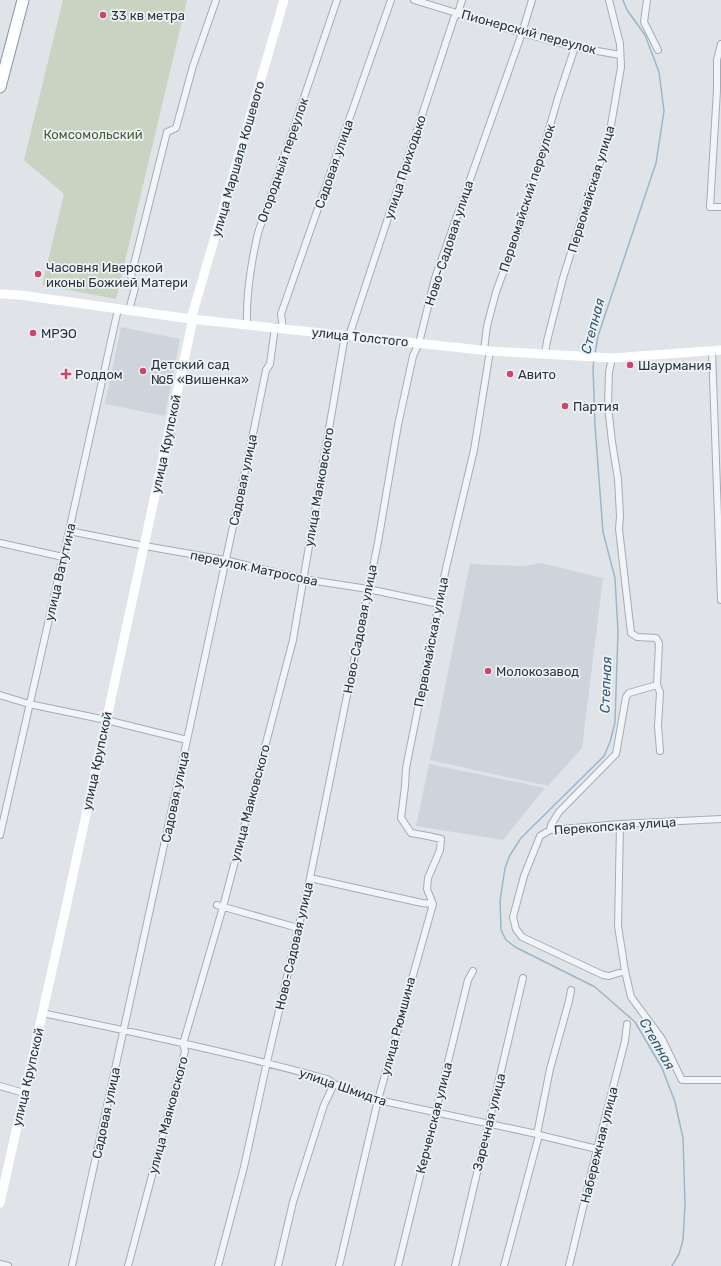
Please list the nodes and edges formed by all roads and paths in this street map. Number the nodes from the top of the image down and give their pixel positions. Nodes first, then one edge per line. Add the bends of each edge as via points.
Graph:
1 (23, 0) edge
2 (216, 0) edge
3 (284, 0) edge
4 (337, 0) edge
5 (391, 0) edge
6 (414, 0) edge
7 (462, 0) edge
8 (532, 0) edge
9 (609, 0) edge
10 (647, 0) edge
11 (458, 12) junction
12 (522, 32) junction
13 (721, 44) edge
14 (575, 47) junction
15 (658, 50) dead end
16 (620, 55) junction
17 (0, 86) edge
18 (719, 90) edge
19 (721, 207) edge
20 (0, 294) edge
21 (118, 309) junction
22 (129, 310) junction
23 (192, 319) junction
24 (247, 325) junction
25 (279, 328) junction
26 (349, 336) junction
27 (419, 343) junction
28 (487, 350) junction
29 (716, 350) edge
30 (545, 354) junction
31 (610, 357) junction
32 (713, 391) junction
33 (721, 391) edge
34 (69, 532) junction
35 (1, 544) edge
36 (144, 546) junction
37 (0, 551) edge
38 (63, 557) junction
39 (225, 560) junction
40 (303, 579) junction
41 (368, 589) junction
42 (721, 600) edge
43 (439, 604) junction
44 (657, 685) junction
45 (0, 695) edge
46 (29, 704) junction
47 (106, 720) junction
48 (187, 740) junction
49 (660, 751) dead end
50 (721, 819) edge
51 (620, 824) junction
52 (550, 830) junction
53 (0, 835) edge
54 (310, 878) junction
55 (433, 904) junction
56 (216, 905) dead end
57 (223, 907) junction
58 (298, 928) junction
59 (473, 971) dead end
60 (625, 971) junction
61 (523, 978) dead end
62 (571, 990) dead end
63 (42, 1013) junction
64 (627, 1024) dead end
65 (124, 1030) junction
66 (183, 1044) junction
67 (266, 1062) junction
68 (721, 1080) edge
69 (334, 1084) junction
70 (0, 1086) edge
71 (24, 1093) junction
72 (378, 1100) junction
73 (436, 1113) junction
74 (489, 1124) junction
75 (538, 1134) junction
76 (597, 1149) junction
77 (0, 1203) edge
78 (0, 1264) edge
79 (8, 1266) edge
80 (72, 1266) edge
81 (128, 1266) edge
82 (218, 1266) edge
83 (278, 1266) edge
84 (339, 1266) edge
85 (398, 1266) edge
86 (455, 1266) edge
87 (504, 1266) edge
88 (569, 1266) edge

1 - 17 highway
2 - 22 street via 193,66 176,128 167,132 131,276 135,288
3 - 23 main road, улица Маршала Кошевого
4 - 24 street, Огородный переулок via 258,233 252,256
5 - 25 street, Садовая улица via 281,314
6 - 11 street, Пионерский переулок
7 - 11 street, улица Приходько
8 - 12 street, Ново-Садовая улица
9 - 16 street, Первомайская улица via 620,44
10 - 15 street via 644,22
11 - 12 street, Пионерский переулок
11 - 26 street, улица Приходько
12 - 14 street, Пионерский переулок
12 - 27 street, Ново-Садовая улица via 435,278
13 - 18 street via 717,60
14 - 16 street, Пионерский переулок
14 - 28 street, Первомайский переулок via 522,221 496,292 487,326
16 - 30 street, Первомайская улица via 621,67 609,137 563,278
18 - 19 street via 710,207
20 - 21 main road, улица Толстого
21 - 22 main road, улица Толстого
21 - 34 street, улица Ватутина
22 - 23 main road, улица Толстого
23 - 24 main road, улица Толстого
23 - 36 main road, улица Крупской
24 - 25 main road, улица Толстого
25 - 26 main road, улица Толстого
25 - 39 street, Садовая улица via 270,364 266,370
26 - 27 main road, улица Толстого
26 - 40 street, улица Маяковского via 344,341
27 - 28 main road, улица Толстого
27 - 41 street, Ново-Садовая улица via 398,426
28 - 30 main road, улица Толстого
28 - 43 street, Первомайская улица via 474,450
29 - 31 main road, улица Толстого
29 - 32 street
30 - 31 main road, улица Толстого
31 - 44 street via 608,406 618,479 619,529 627,608 631,633 636,637 656,638 659,643
32 - 33 street
32 - 42 street
34 - 36 street, переулок Матросова
34 - 38 street, улица Ватутина
35 - 37 street
35 - 38 street
36 - 39 street, переулок Матросова
36 - 47 main road, улица Крупской
38 - 46 street, улица Ватутина
39 - 40 street, переулок Матросова
39 - 48 street, Садовая улица
40 - 41 street, переулок Матросова
40 - 57 street, улица Маяковского via 293,640
41 - 43 street, переулок Матросова
41 - 54 street, Ново-Садовая улица
43 - 55 street, Первомайская улица via 406,768 400,818 411,833 441,839 440,850 428,878 427,889
44 - 49 street via 660,692
44 - 52 street via 629,693 626,697 616,754 559,812
45 - 46 street
46 - 47 street
46 - 53 street, улица Ватутина
47 - 48 street
47 - 63 main road, улица Крупской
48 - 65 street, Садовая улица
50 - 51 street, Перекопская улица
51 - 52 street, Перекопская улица
51 - 60 street via 618,926
52 - 60 street, Перекопская улица via 540,836 531,857 513,917 516,929 522,937 603,975 609,976
54 - 55 street
54 - 58 street, Ново-Садовая улица
55 - 72 street, улица Рюмшина
56 - 57 street
57 - 58 street
57 - 66 street, улица Маяковского
58 - 67 street, Ново-Садовая улица
59 - 73 street, Керченская улица via 468,980
60 - 68 street via 631,997 662,1039 682,1080
61 - 74 street, Заречная улица
62 - 75 street via 550,1069
63 - 65 street, улица Шмидта
63 - 71 main road, улица Крупской
64 - 76 street, Набережная улица via 625,1041
65 - 66 street, улица Шмидта
65 - 80 street, Садовая улица
66 - 67 street, улица Шмидта
66 - 81 street, улица Маяковского via 185,1051
67 - 69 street, улица Шмидта via 326,1079
67 - 82 street, Ново-Садовая улица via 244,1167
69 - 72 street, улица Шмидта
69 - 83 street via 324,1105 293,1202
70 - 71 street
71 - 77 main road, улица Крупской
72 - 73 street, улица Шмидта
72 - 84 street, улица Рюмшина
73 - 74 street, улица Шмидта
73 - 85 street, Керченская улица
74 - 75 street, улица Шмидта
74 - 86 street, Заречная улица
75 - 76 street, улица Шмидта
75 - 87 street
76 - 88 street, Набережная улица
78 - 79 street

